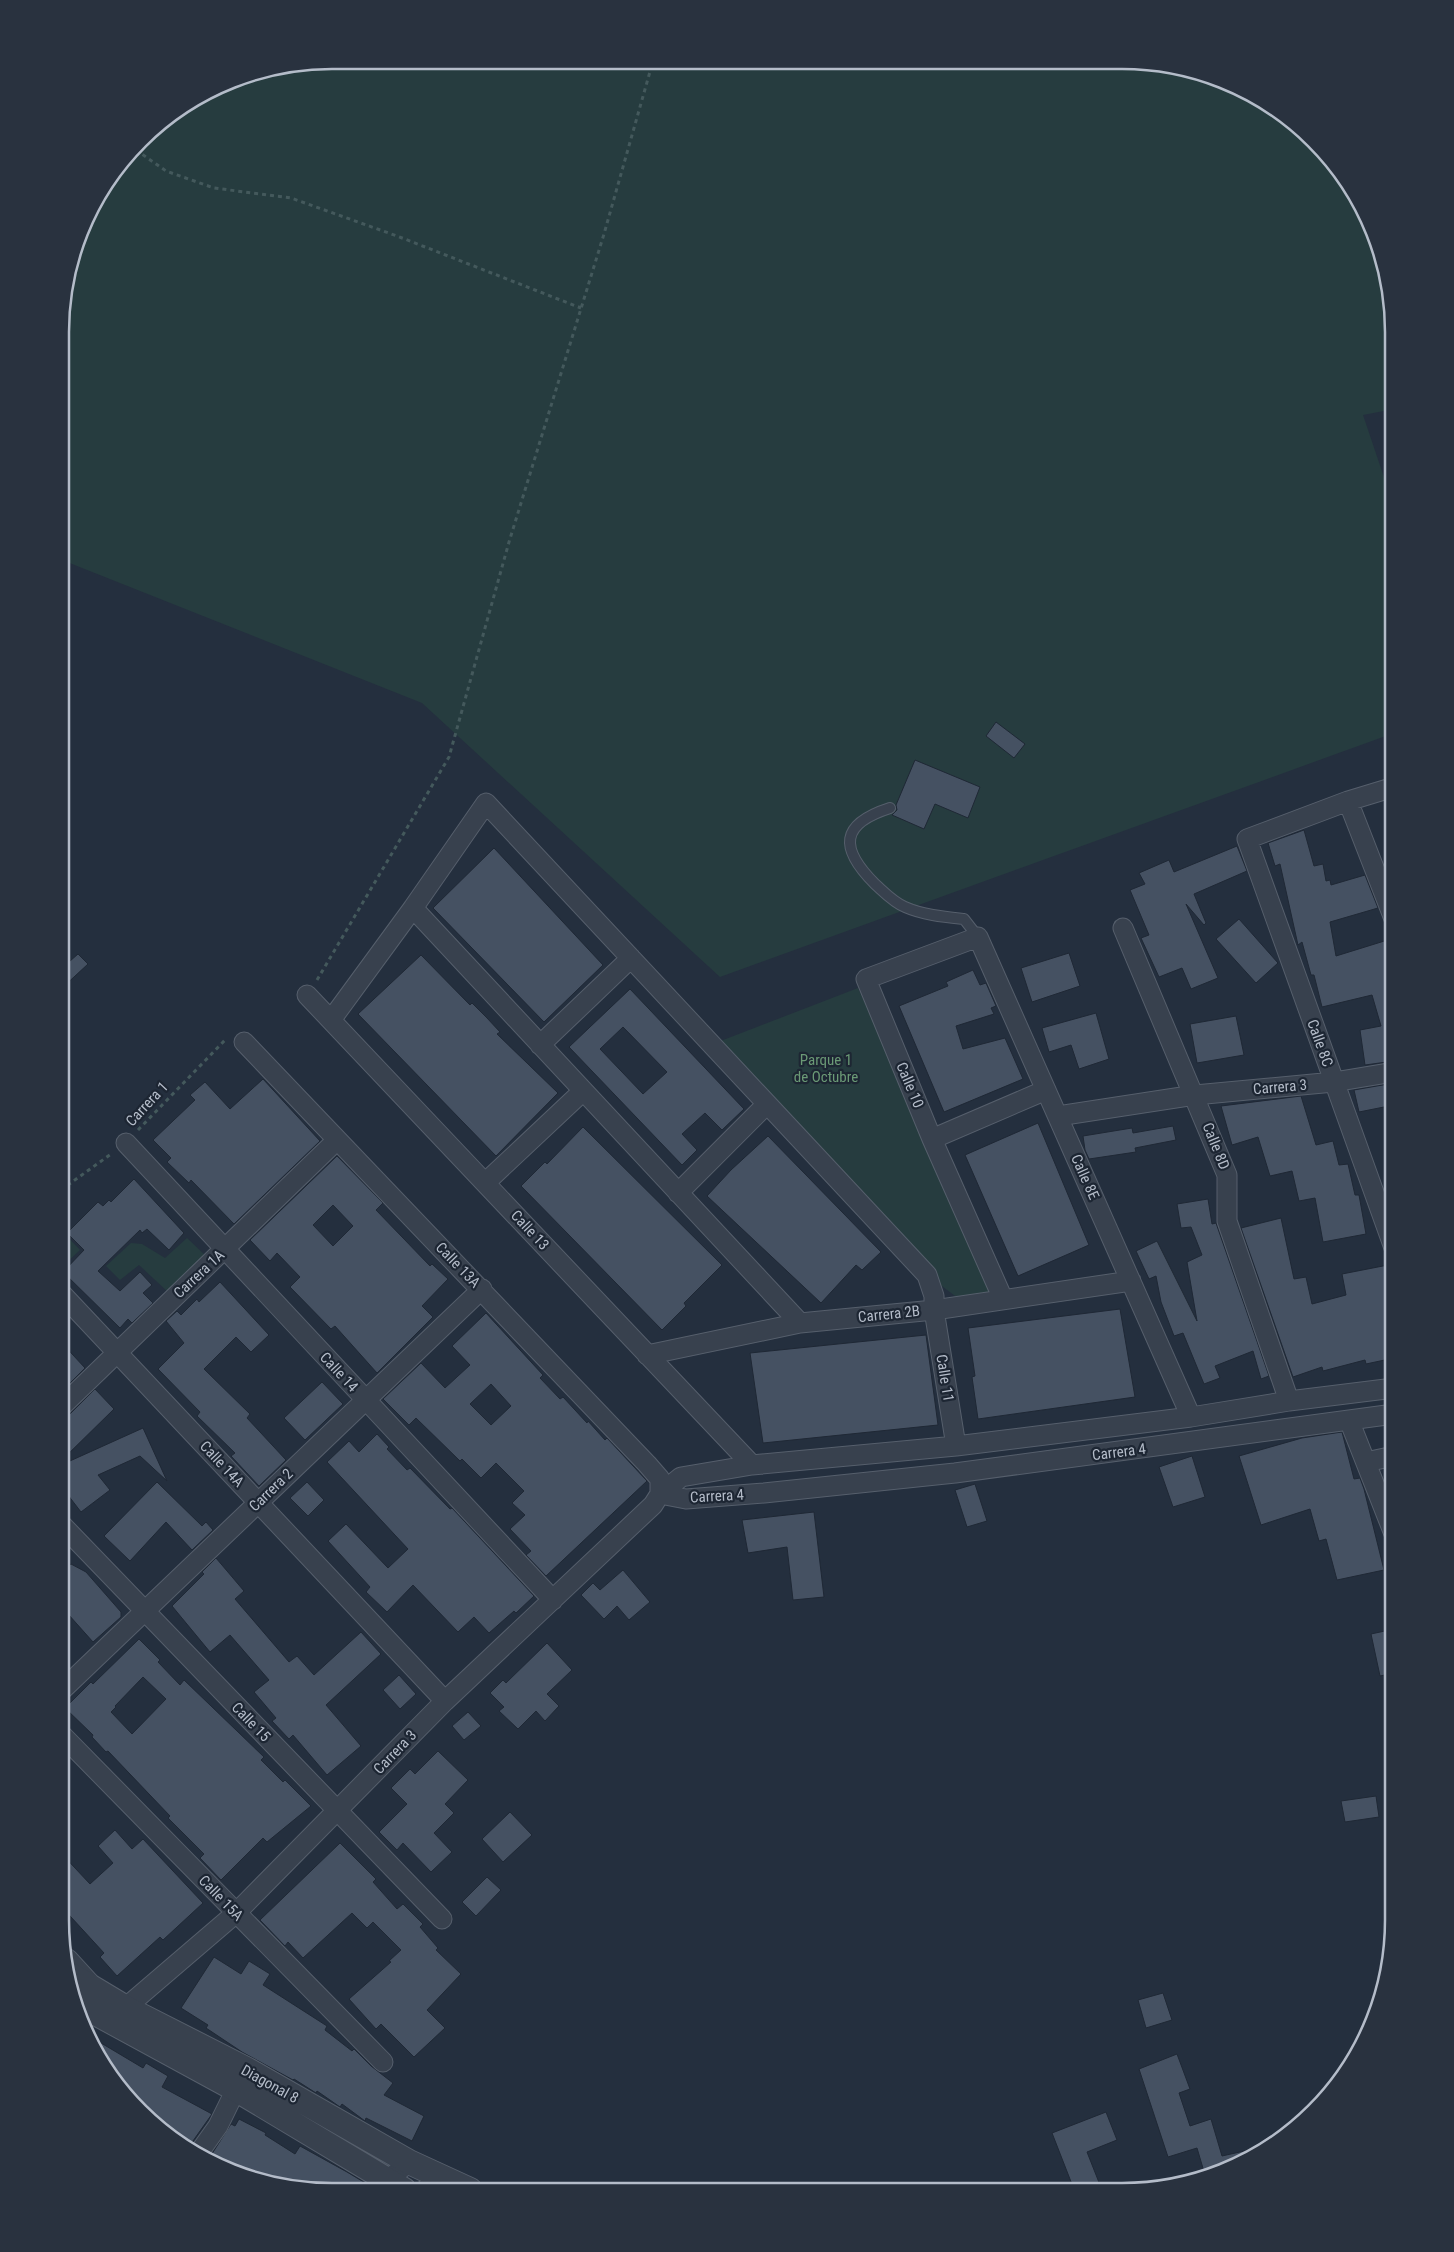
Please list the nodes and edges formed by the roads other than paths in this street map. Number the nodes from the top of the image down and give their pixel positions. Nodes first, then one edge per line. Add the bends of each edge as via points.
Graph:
1 (1385, 790) edge
2 (1348, 800) junction
3 (890, 808) dead end
4 (1385, 896) edge
5 (413, 908) junction
6 (1123, 928) dead end
7 (978, 937) junction
8 (631, 958) junction
9 (307, 996) road end
10 (331, 1020) junction
11 (244, 1042) road end
12 (540, 1045) junction
13 (1385, 1074) edge
14 (1334, 1082) junction
15 (1046, 1090) junction
16 (584, 1091) junction
17 (1195, 1095) junction
18 (767, 1104) junction
19 (1058, 1116) junction
20 (932, 1139) junction
21 (337, 1140) junction
22 (126, 1143) road end
23 (485, 1183) junction
24 (678, 1192) junction
25 (1385, 1223) edge
26 (225, 1250) junction
27 (1131, 1281) junction
28 (482, 1289) junction
29 (1003, 1299) junction
30 (69, 1301) edge
31 (934, 1310) junction
32 (800, 1323) junction
33 (117, 1352) junction
34 (647, 1355) junction
35 (1385, 1389) edge
36 (69, 1399) edge
37 (366, 1400) junction
38 (1289, 1401) junction
39 (1385, 1415) edge
40 (1191, 1417) junction
41 (1349, 1420) junction
42 (956, 1446) junction
43 (1385, 1458) edge
44 (1366, 1462) junction
45 (752, 1465) junction
46 (660, 1494) junction
47 (258, 1502) junction
48 (1385, 1511) edge
49 (69, 1533) edge
50 (552, 1600) junction
51 (144, 1611) junction
52 (69, 1683) edge
53 (445, 1701) junction
54 (69, 1742) edge
55 (337, 1811) junction
56 (236, 1912) junction
57 (442, 1919) dead end
58 (73, 1964) edge
59 (76, 1978) edge
60 (97, 1991) junction
61 (83, 2005) edge
62 (118, 2014) junction
63 (383, 2062) dead end
64 (242, 2080) junction
65 (202, 2149) edge
66 (409, 2162) junction
67 (432, 2182) edge
68 (384, 2183) edge
69 (392, 2183) edge

1 - 2 street
2 - 4 street
2 - 14 street, Calle 8C via 1247,839
3 - 7 lane via 870,814 857,825 850,839 851,854 860,868 890,898 904,907 964,919
5 - 8 street, Calle 11 via 486,803
5 - 10 street
5 - 12 street
6 - 17 street, Calle 8D
7 - 15 street, Calle 8E
7 - 20 street, Calle 10 via 866,980
8 - 12 street
8 - 18 street, Calle 11
9 - 10 street, Calle 13
10 - 23 street, Calle 13
11 - 21 street, Calle 13A
12 - 16 street
13 - 14 street, Carrera 3
14 - 17 street, Carrera 3
14 - 25 street, Calle 8C
15 - 19 street, Calle 8E
15 - 20 street
16 - 23 street
16 - 24 street
17 - 19 street, Carrera 3
17 - 38 street, Calle 8D via 1228,1175 1227,1222
18 - 24 street
18 - 31 street, Calle 11 via 927,1275 934,1296
19 - 27 street, Calle 8E
20 - 29 street, Calle 10
21 - 26 street, Carrera 1A
21 - 28 street, Calle 13A
22 - 26 street, Calle 14
23 - 34 street, Calle 13
24 - 32 street
26 - 33 street, Carrera 1A
26 - 37 street, Calle 14
27 - 29 street, Carrera 2B
27 - 40 street, Calle 8E
28 - 37 street, Carrera 2
28 - 46 street, Calle 13A via 647,1464 660,1479
29 - 31 street, Carrera 2B
30 - 33 street, Calle 14A
31 - 32 street, Carrera 2B
31 - 42 street, Calle 11
32 - 34 street, Carrera 2B
33 - 36 street, Carrera 1A
33 - 47 street, Calle 14A
34 - 45 street, Calle 13
35 - 38 street, Carrera 4
37 - 47 street, Carrera 2
37 - 50 street, Calle 14
38 - 40 street, Carrera 4
39 - 41 street, Carrera 4
40 - 42 street, Carrera 4
41 - 44 street
41 - 46 street, Carrera 4 via 764,1494 686,1499
42 - 45 street, Carrera 4
43 - 44 street
44 - 48 street
45 - 46 street, Carrera 4 via 681,1477
46 - 50 street, Carrera 3 via 653,1505
47 - 51 street, Carrera 2
47 - 53 street, Calle 14A
49 - 51 street, Calle 15
50 - 53 street, Carrera 3
51 - 52 street, Carrera 2
51 - 55 street, Calle 15
53 - 55 street, Carrera 3
54 - 56 street, Calle 15A
55 - 56 street, Carrera 3
55 - 57 street, Calle 15
56 - 62 street, Carrera 3
56 - 63 street, Calle 15A
58 - 60 street
59 - 60 street, Diagonal 8
60 - 62 street, Diagonal 8
61 - 62 street, Diagonal 8
62 - 64 street, Diagonal 8
64 - 65 street via 218,2126
64 - 66 street, Diagonal 8
64 - 68 street, Diagonal 8
66 - 67 street, Diagonal 8
66 - 69 street

